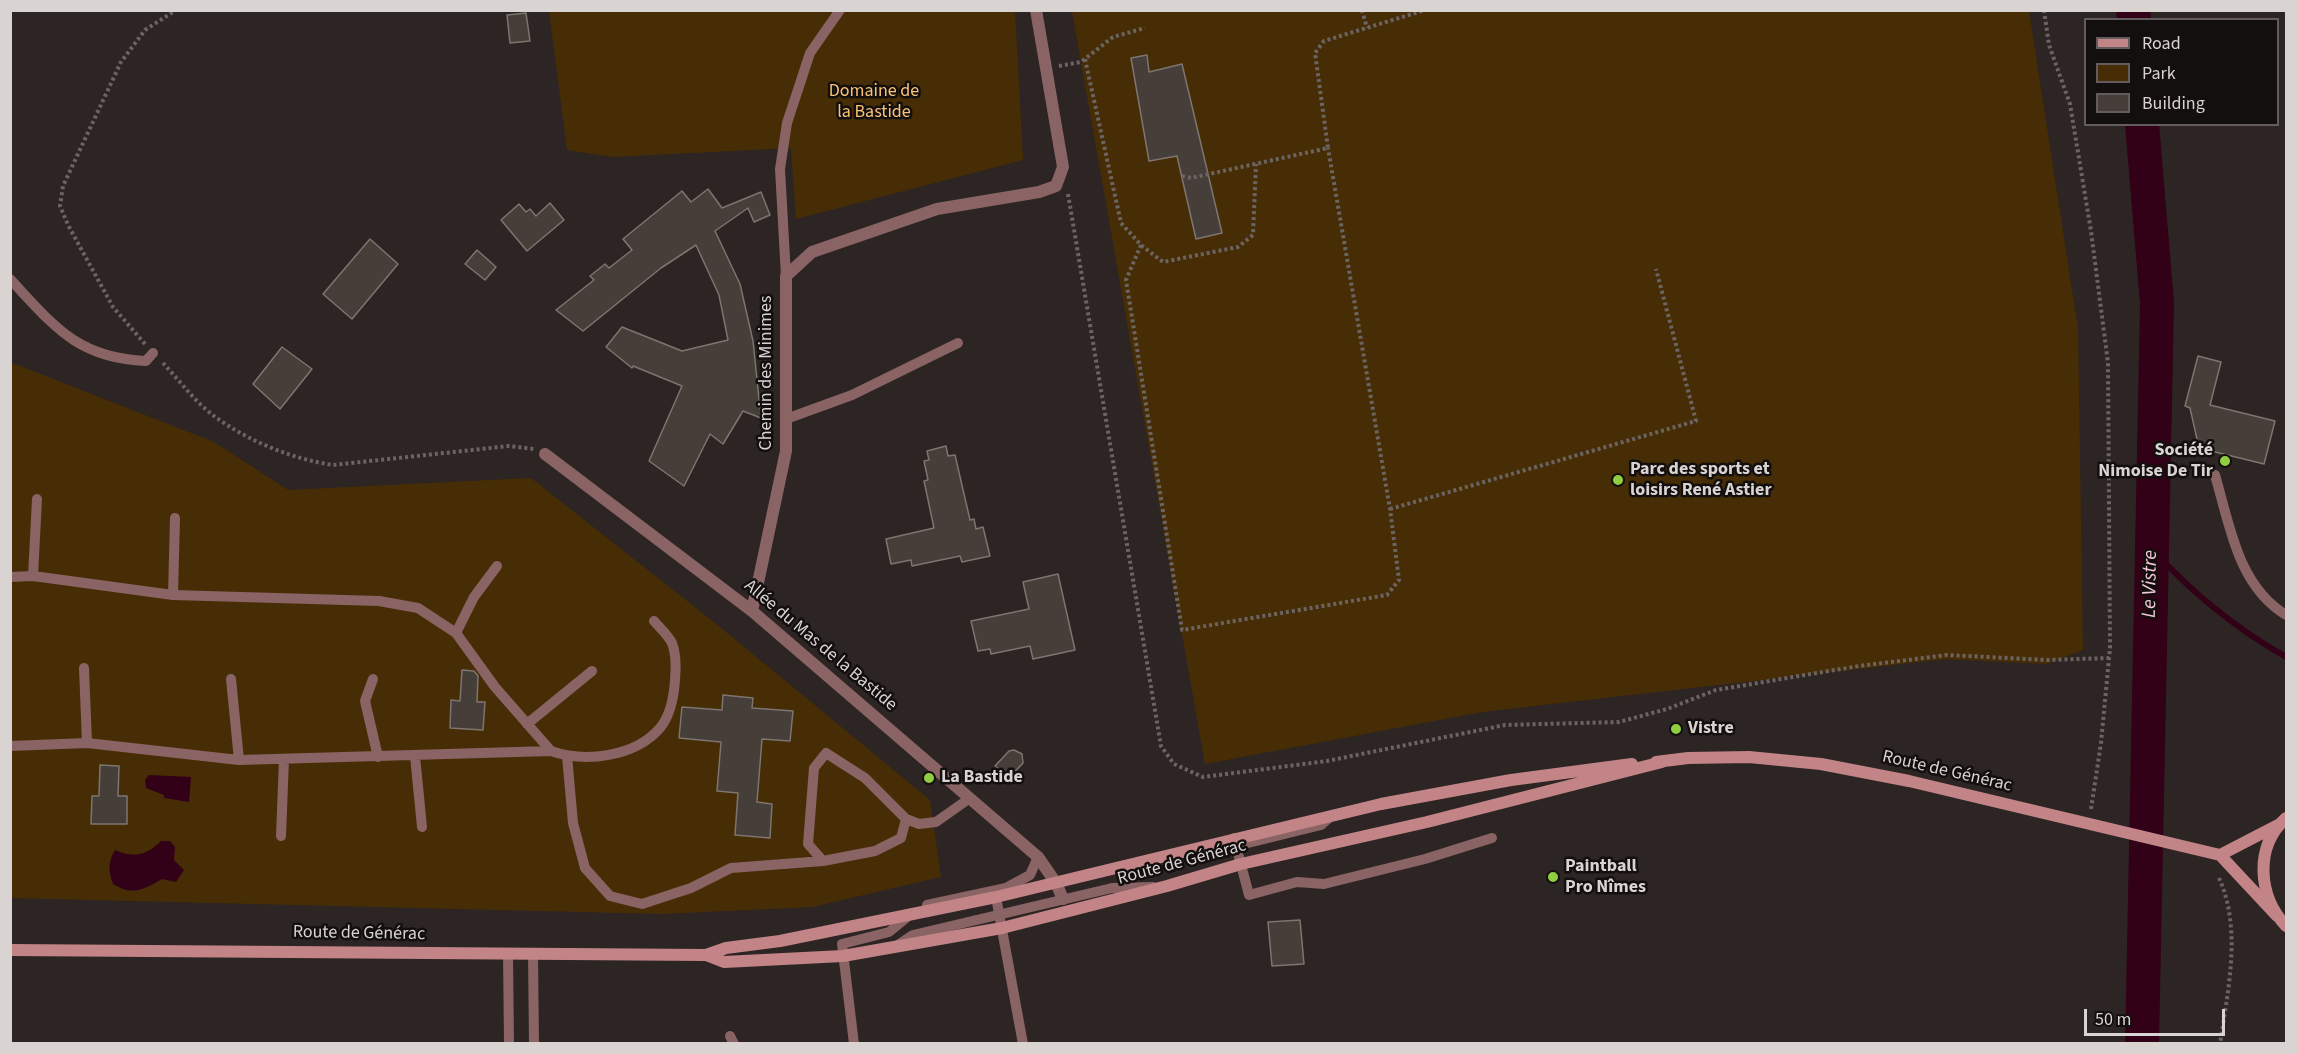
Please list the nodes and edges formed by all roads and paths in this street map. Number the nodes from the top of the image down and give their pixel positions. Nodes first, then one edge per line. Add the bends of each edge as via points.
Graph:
1 (176, 10) edge
2 (840, 10) edge
3 (1036, 10) edge
4 (1362, 10) edge
5 (1425, 10) edge
6 (2044, 10) edge
7 (1145, 28) dead end
8 (1367, 28) junction
9 (1085, 59) junction
10 (1047, 68) junction
11 (1328, 148) junction
12 (1256, 164) junction
13 (1063, 167) junction
14 (1182, 176) dead end
15 (1141, 245) junction
16 (1656, 269) dead end
17 (786, 276) junction
18 (10, 279) edge
19 (958, 343) dead end
20 (153, 353) junction
21 (786, 419) junction
22 (545, 454) joint
23 (2215, 475) dead end
24 (38, 498) dead end
25 (1390, 509) junction
26 (175, 518) dead end
27 (497, 567) dead end
28 (33, 576) junction
29 (10, 577) edge
30 (173, 595) junction
31 (752, 611) junction
32 (2286, 615) edge
33 (654, 621) dead end
34 (456, 633) junction
35 (2109, 658) junction
36 (84, 668) dead end
37 (592, 671) dead end
38 (231, 679) dead end
39 (373, 679) dead end
40 (527, 724) junction
41 (87, 743) junction
42 (10, 746) edge
43 (551, 752) junction
44 (415, 756) junction
45 (567, 756) junction
46 (378, 757) junction
47 (285, 759) junction
48 (239, 760) junction
49 (1662, 762) junction
50 (970, 798) junction
51 (906, 819) junction
52 (2283, 821) edge
53 (2089, 824) junction
54 (422, 827) dead end
55 (281, 836) dead end
56 (1492, 838) dead end
57 (1235, 842) junction
58 (2214, 854) junction
59 (1038, 857) junction
60 (823, 861) junction
61 (1241, 864) junction
62 (1056, 883) junction
63 (1167, 886) junction
64 (996, 897) junction
65 (1063, 899) junction
66 (913, 913) junction
67 (1000, 914) junction
68 (2277, 916) junction
69 (2286, 926) edge
70 (1002, 928) junction
71 (780, 941) junction
72 (895, 947) junction
73 (10, 950) edge
74 (508, 954) junction
75 (533, 954) junction
76 (706, 955) junction
77 (843, 956) junction
78 (509, 1044) edge
79 (534, 1044) edge
80 (854, 1044) edge
81 (1023, 1044) edge
82 (2220, 1044) edge

1 - 20 path via 145,30 121,62 63,186 60,206 113,307
2 - 17 lane via 810,53 787,123 780,169
3 - 10 street
4 - 8 path
5 - 8 path
6 - 35 path via 2049,45 2070,104 2108,363
7 - 9 path via 1113,37
8 - 11 path via 1324,41 1315,53
9 - 10 path
9 - 15 path via 1121,223
10 - 13 street
11 - 12 path
11 - 25 path
12 - 14 path via 1191,178
12 - 15 path via 1253,235 1238,248 1163,262
13 - 17 street, Chemin des Minimes via 1056,186 937,209 812,252
13 - 35 path via 1161,746 1174,764 1193,773 1203,777 1327,761 1505,725 1619,722 1716,690 1859,666 1947,655 2048,660
15 - 25 path via 1126,280 1182,630 1387,595 1399,580
16 - 25 path via 1696,422
17 - 21 street, Chemin des Minimes
18 - 20 lane via 59,331 89,351 121,360 146,361
19 - 21 lane via 852,395
20 - 22 path via 214,416 273,449 306,461 333,465 509,446 529,446
21 - 31 street, Chemin des Minimes via 786,451
22 - 31 street, Allée du Mas de la Bastide
23 - 32 lane via 2241,565 2269,604
24 - 28 lane
26 - 30 lane
27 - 34 lane via 474,597
28 - 29 lane
28 - 30 lane
30 - 34 lane via 379,601 418,608
31 - 50 street, Allée du Mas de la Bastide
33 - 45 lane via 672,643 676,668 674,698 661,728 617,754
34 - 40 lane
35 - 53 path
36 - 41 lane
37 - 40 lane
38 - 48 lane
39 - 46 lane via 365,701
40 - 43 lane
41 - 42 lane
41 - 48 lane
43 - 44 lane
43 - 45 lane
44 - 46 lane
44 - 54 lane
45 - 60 lane via 573,823 585,868 610,896 642,904 691,888 731,868
46 - 47 lane
47 - 48 lane
47 - 55 lane
49 - 53 street, Route de Générac via 1749,757 1821,764
49 - 57 street, Route de Générac via 1511,780 1331,816
49 - 61 street, Route de Générac
50 - 51 lane via 936,822 918,824
50 - 59 street, Allée du Mas de la Bastide
51 - 60 lane via 901,838 875,851
51 - 60 lane via 865,778 826,753 814,768 808,844
52 - 58 street
52 - 68 street via 2267,846 2263,870 2266,894
53 - 58 street, Route de Générac
56 - 61 lane via 1425,860 1324,884 1297,882 1249,895
57 - 61 lane
57 - 62 street, Route de Générac
58 - 68 street
58 - 82 path via 2229,901 2231,968
59 - 62 street, Allée du Mas de la Bastide
59 - 71 lane via 1030,875 1006,888 822,927
61 - 63 street, Route de Générac
62 - 64 street, Route de Générac
62 - 65 street, Allée du Mas de la Bastide
63 - 65 lane via 1112,888
63 - 70 street, Route de Générac
64 - 66 street, Route de Générac
64 - 67 lane
65 - 67 lane
66 - 71 street, Route de Générac
66 - 77 lane via 889,932 842,944
67 - 70 lane
67 - 72 lane via 913,935
68 - 69 street
70 - 72 street, Route de Générac
70 - 81 lane
71 - 76 street, Route de Générac via 726,948
72 - 77 street, Route de Générac
73 - 74 street, Route de Générac
74 - 75 street, Route de Générac
74 - 78 lane
75 - 76 street, Route de Générac
75 - 79 lane
76 - 77 street, Route de Générac via 724,962
77 - 80 lane

